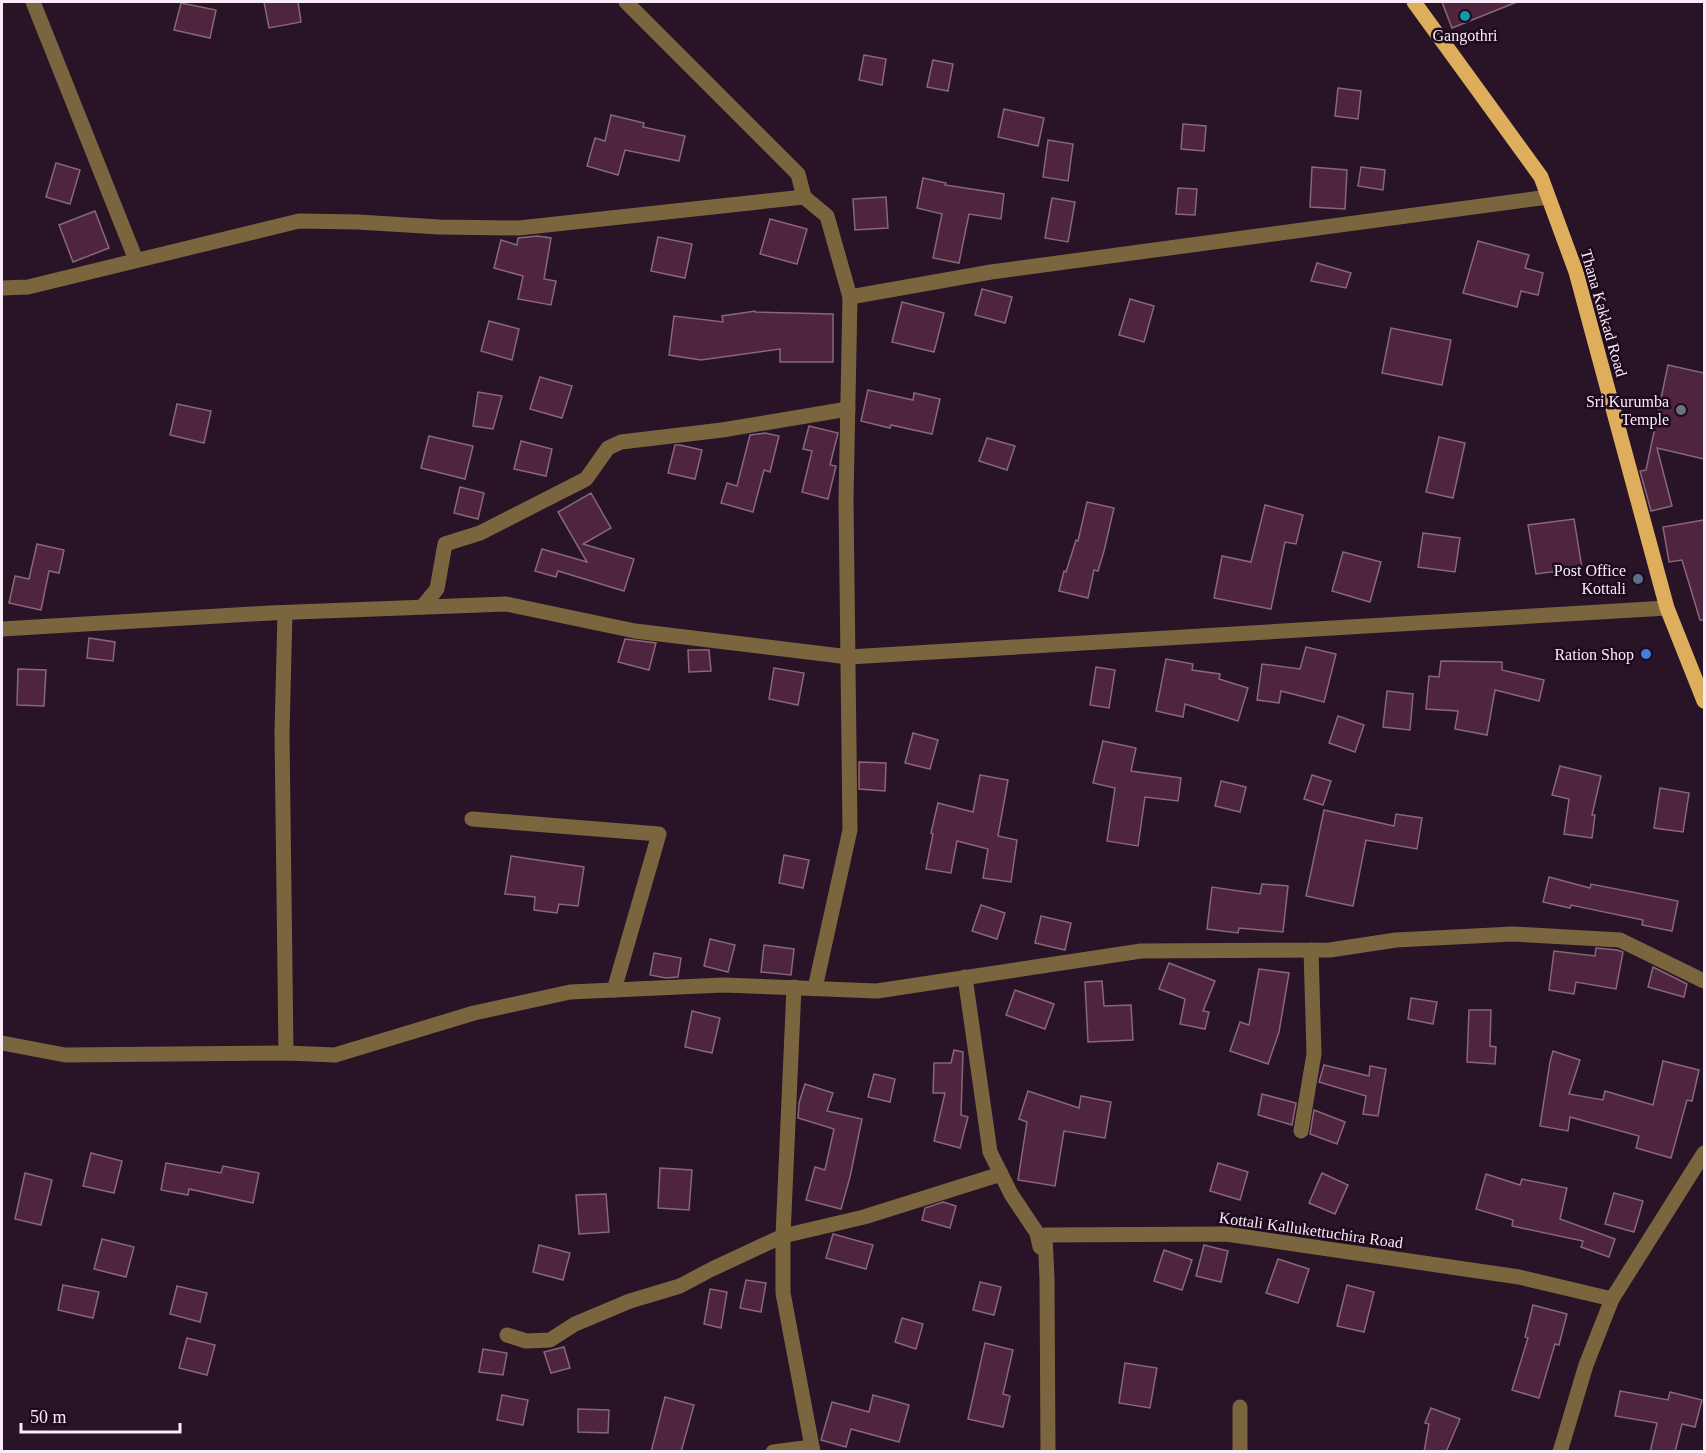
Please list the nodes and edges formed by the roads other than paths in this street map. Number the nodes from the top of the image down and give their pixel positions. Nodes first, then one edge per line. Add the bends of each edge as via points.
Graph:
1 (33, 2) edge
2 (626, 2) edge
3 (1414, 2) edge
4 (804, 197) junction
5 (1548, 197) junction
6 (136, 261) junction
7 (2, 288) edge
8 (850, 297) junction
9 (848, 410) junction
10 (422, 607) junction
11 (1668, 608) junction
12 (285, 613) junction
13 (2, 629) edge
14 (849, 657) junction
15 (1698, 669) edge
16 (1704, 701) edge
17 (472, 819) dead end
18 (1311, 950) junction
19 (965, 977) junction
20 (1704, 981) edge
21 (794, 987) junction
22 (815, 988) junction
23 (614, 990) junction
24 (2, 1043) edge
25 (286, 1053) junction
26 (1301, 1131) dead end
27 (1704, 1153) edge
28 (1001, 1174) junction
29 (783, 1236) junction
30 (1047, 1279) junction
31 (1612, 1299) junction
32 (507, 1335) dead end
33 (1240, 1407) dead end
34 (812, 1449) edge
35 (773, 1452) edge
36 (1048, 1452) edge
37 (1240, 1452) edge
38 (1560, 1452) edge

1 - 6 street
2 - 4 street via 798,174
3 - 5 main road, Thana Kakkad Road via 1540,177
4 - 6 street via 519,228 299,221
4 - 8 street via 827,216
5 - 8 street via 991,272
5 - 11 main road, Thana Kakkad Road via 1575,272
6 - 7 street via 28,286
8 - 9 street
9 - 10 street via 621,442 608,448 586,479 480,533 445,544 436,589
9 - 14 street
10 - 12 street
10 - 14 street via 506,604 635,631
11 - 14 street
11 - 15 main road, Thana Kakkad Road
12 - 13 street
12 - 25 street via 282,733
14 - 22 street via 850,830
15 - 16 main road, Thana Kakkad Road
17 - 23 street via 659,834
18 - 19 street via 1141,951
18 - 20 street via 1396,940 1513,934 1620,940
18 - 26 street via 1314,1054
19 - 22 street via 877,991
19 - 28 street via 990,1152
21 - 22 street
21 - 23 street via 723,985
21 - 29 street
23 - 25 street via 570,992 474,1013 335,1055
24 - 25 street via 65,1055
27 - 31 street
28 - 29 street via 864,1217
28 - 30 street via 1037,1233
29 - 32 street via 680,1286 575,1324 550,1340 526,1341
29 - 34 street via 783,1293
30 - 31 street, Kottali Kallukettuchira Road via 1045,1235 1226,1234 1519,1277
30 - 36 street, Kottali Kallukettuchira Road
31 - 38 street via 1586,1365
33 - 37 street
34 - 35 street

